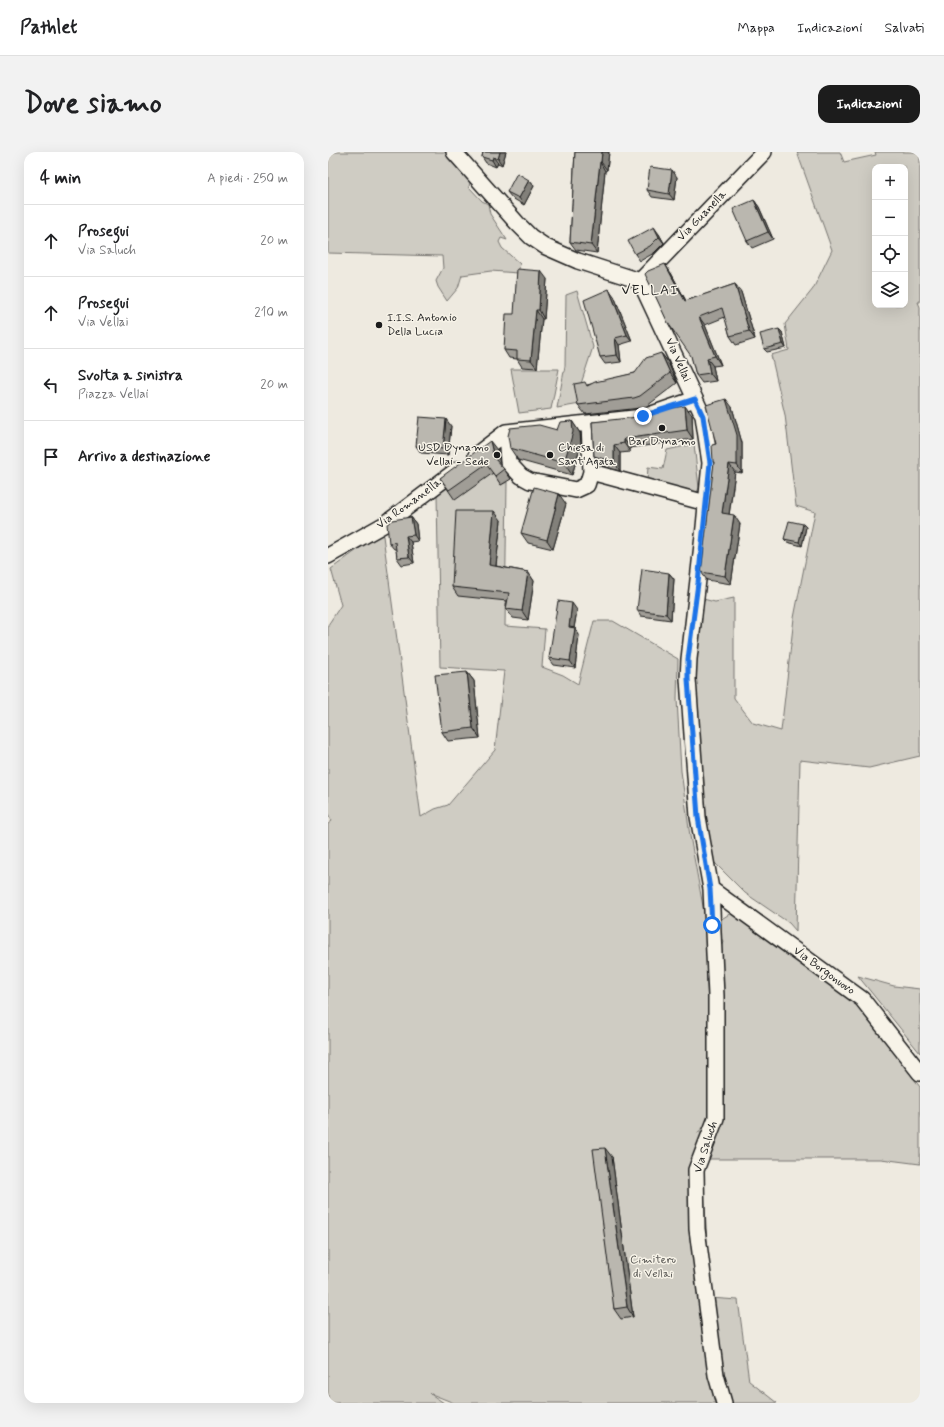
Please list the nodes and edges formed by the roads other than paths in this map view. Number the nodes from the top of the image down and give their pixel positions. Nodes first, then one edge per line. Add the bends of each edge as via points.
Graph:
1 (454, 152) edge
2 (764, 152) edge
3 (640, 281) junction
4 (695, 399) junction
5 (589, 423) junction
6 (506, 432) junction
7 (591, 472) junction
8 (706, 503) junction
9 (328, 556) edge
10 (710, 889) junction
11 (920, 1073) edge
12 (724, 1403) edge

1 - 3 street via 531,237 546,247 578,261
2 - 3 street, Via Guanella
3 - 4 street, Via Vellai
4 - 5 street via 643,416
4 - 8 street, Via Vellai via 703,416 710,463
5 - 6 street
5 - 7 street
6 - 7 street via 508,462 530,481 576,490 587,485
6 - 9 street, Via Romanella via 385,524
7 - 8 street
8 - 10 street, Via Vellai via 688,659 688,679 698,817
10 - 11 street, Via Borgonuovo via 862,999
10 - 12 street, Via Saluch via 716,996 716,1118 696,1170 697,1229 716,1376

